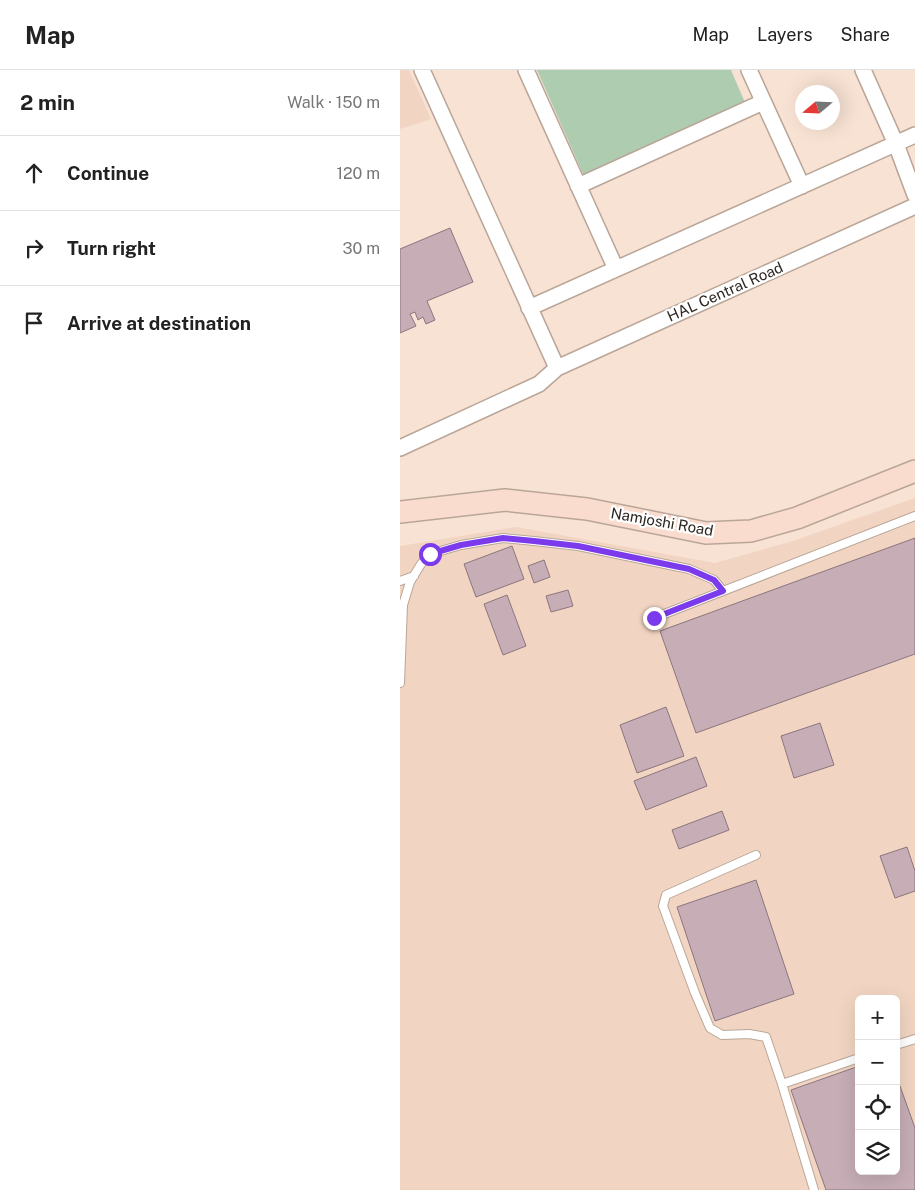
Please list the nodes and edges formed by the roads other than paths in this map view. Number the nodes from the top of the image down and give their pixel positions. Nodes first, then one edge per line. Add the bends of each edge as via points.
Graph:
1 (422, 70) edge
2 (526, 70) edge
3 (749, 70) edge
4 (863, 70) edge
5 (763, 102) junction
6 (915, 136) edge
7 (896, 144) junction
8 (578, 186) junction
9 (802, 186) junction
10 (915, 195) edge
11 (915, 206) edge
12 (616, 269) junction
13 (529, 308) junction
14 (557, 368) junction
15 (400, 448) edge
16 (915, 471) edge
17 (400, 512) edge
18 (915, 516) edge
19 (414, 576) junction
20 (400, 581) edge
21 (723, 591) junction
22 (654, 618) dead end
23 (400, 683) edge
24 (756, 855) dead end
25 (915, 1039) edge
26 (900, 1044) edge
27 (855, 1059) edge
28 (782, 1084) junction
29 (814, 1190) edge

1 - 13 street
2 - 8 street
3 - 5 street
4 - 7 street
5 - 8 street
5 - 9 street
6 - 7 street
7 - 9 street
7 - 10 street
8 - 12 street
9 - 12 street
11 - 14 street, HAL Central Road
12 - 13 street
13 - 14 street
14 - 15 street, HAL Central Road via 539,384
16 - 17 main road, Namjoshi Road via 797,518 751,531 706,532 587,508 505,500
18 - 21 lane
19 - 20 lane
19 - 21 lane via 430,554 503,538 578,546 689,569 714,580
19 - 23 lane via 403,605
21 - 22 lane
24 - 28 lane via 666,895 663,906 710,1028 722,1036 749,1034 766,1037
25 - 26 lane
27 - 28 lane
28 - 29 lane

